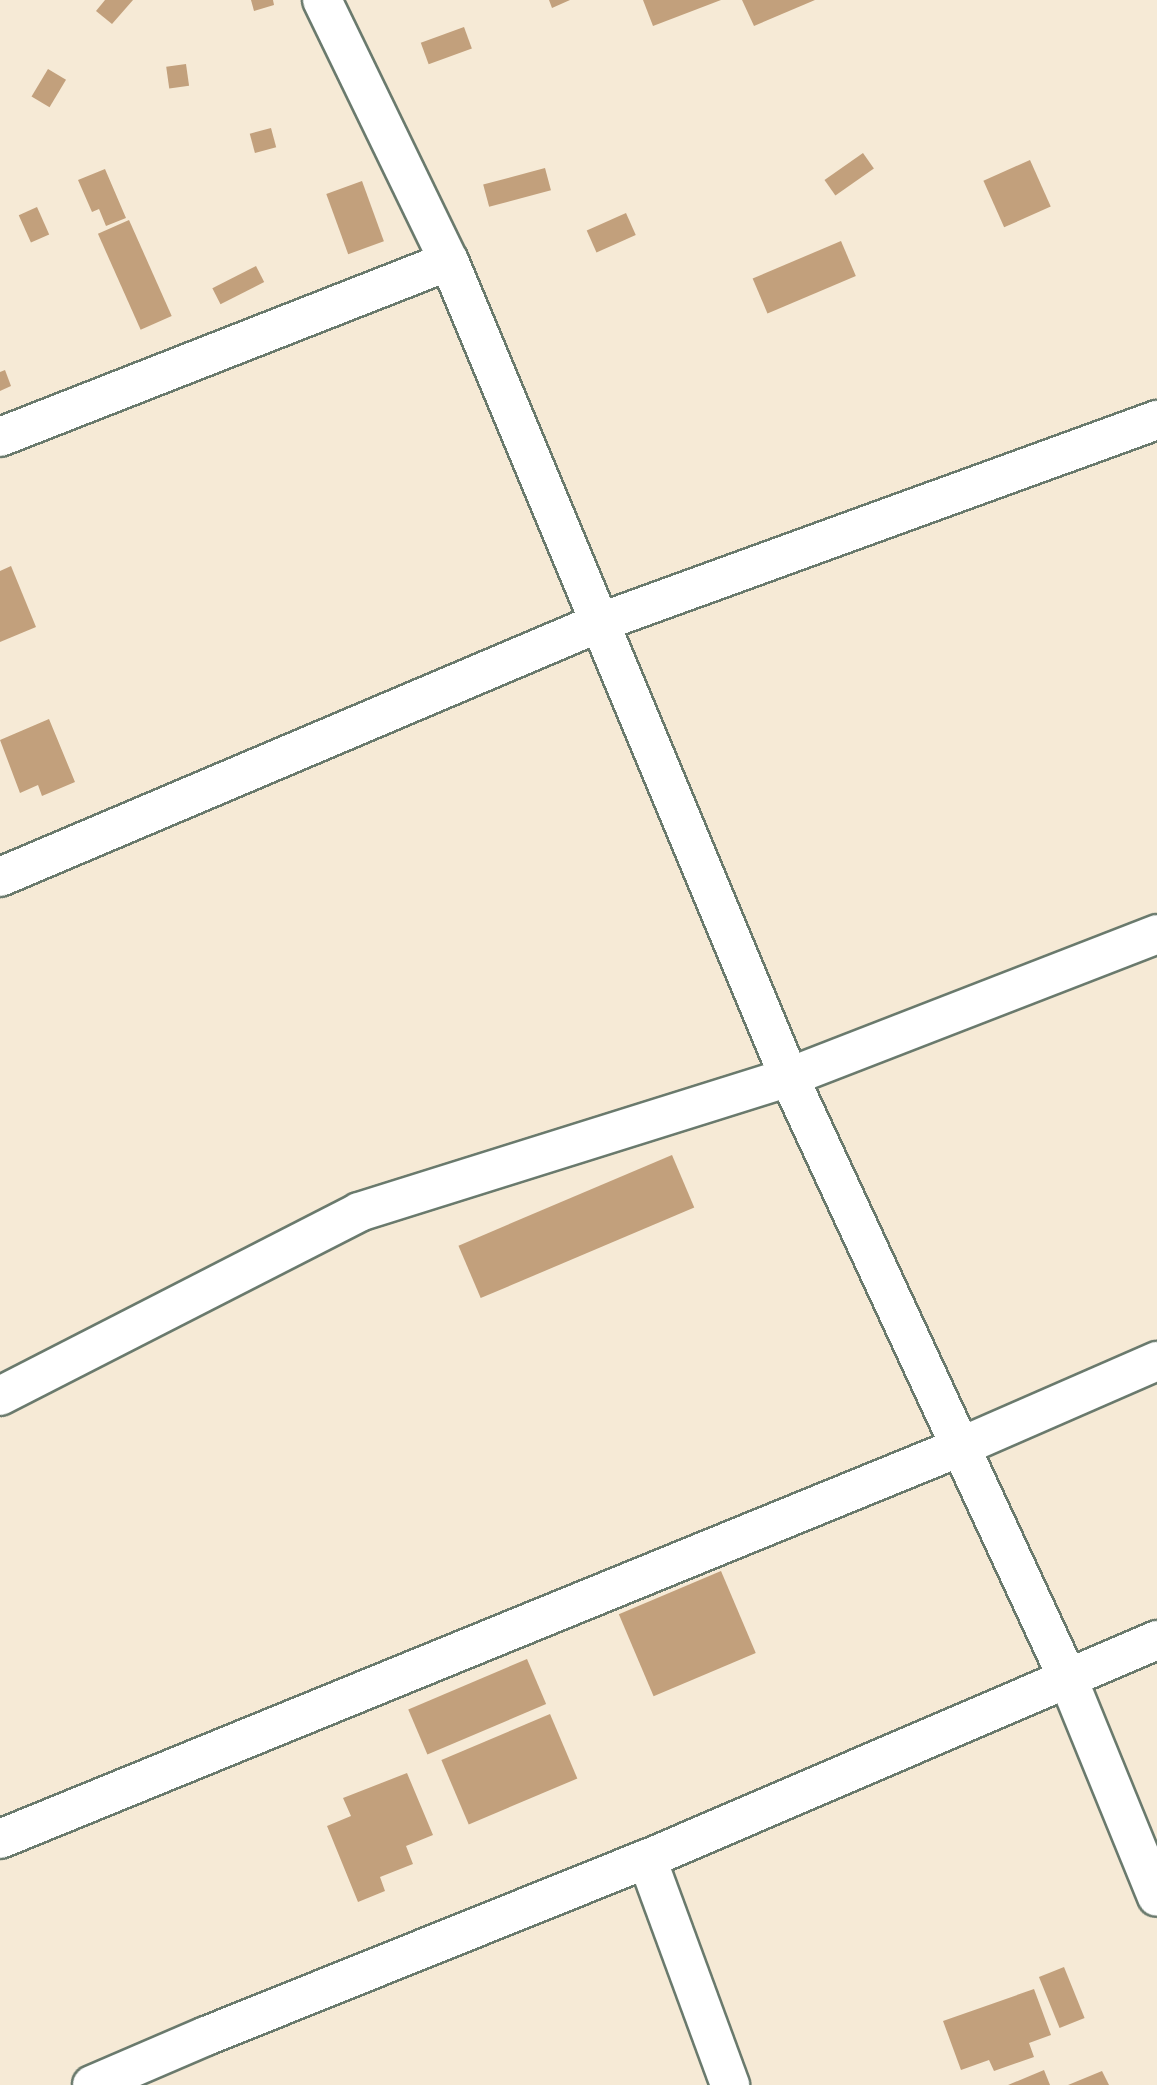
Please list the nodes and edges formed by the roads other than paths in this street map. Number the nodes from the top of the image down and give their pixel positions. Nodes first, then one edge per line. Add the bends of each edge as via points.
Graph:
1 (323, 0) edge
2 (449, 261) junction
3 (1157, 421) edge
4 (0, 437) edge
5 (601, 622) junction
6 (0, 877) edge
7 (1157, 934) edge
8 (789, 1077) junction
9 (1157, 1361) edge
10 (0, 1396) edge
11 (960, 1447) junction
12 (1157, 1640) edge
13 (1068, 1679) junction
14 (0, 1839) edge
15 (647, 1859) junction
16 (1157, 1897) edge
17 (92, 2085) edge
18 (730, 2085) edge

1 - 2 street
2 - 4 street
2 - 5 street
3 - 5 street
5 - 6 street
5 - 8 street
7 - 8 street
8 - 10 street via 359,1212
8 - 11 street
9 - 11 street
11 - 13 street
11 - 14 street
12 - 13 street
13 - 15 street
13 - 16 street
15 - 17 street
15 - 18 street

